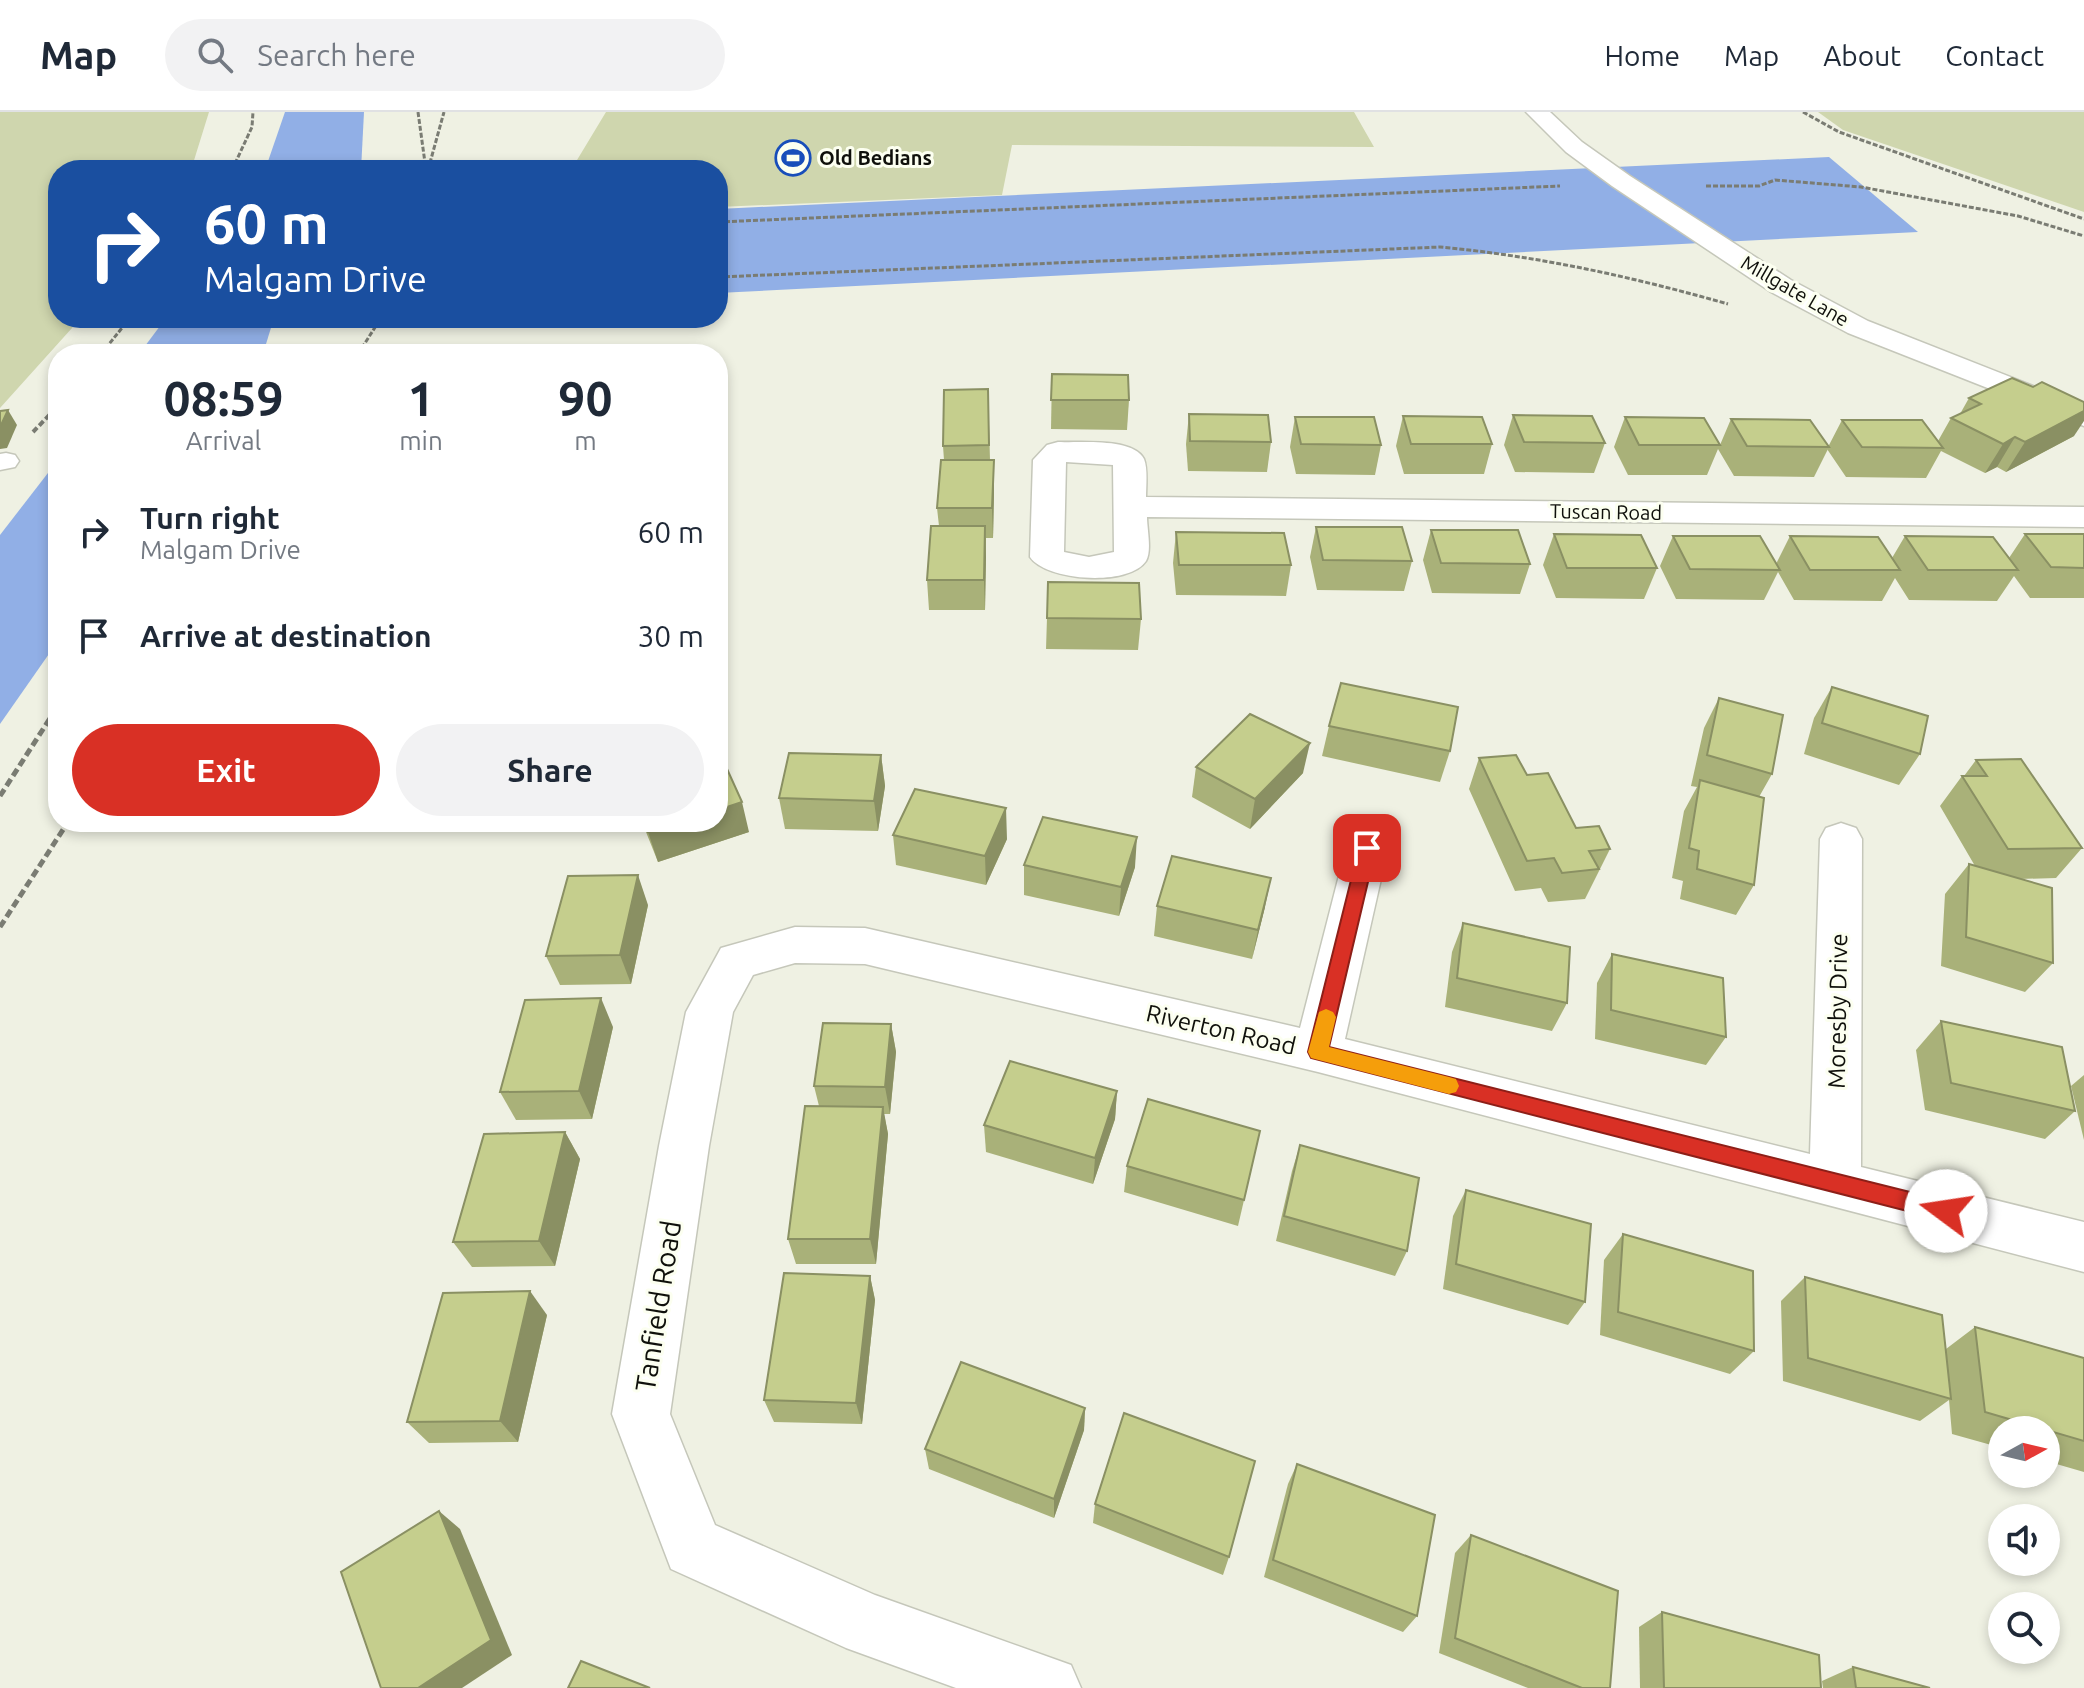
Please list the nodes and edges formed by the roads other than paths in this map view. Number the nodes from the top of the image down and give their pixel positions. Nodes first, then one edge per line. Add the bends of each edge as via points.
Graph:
1 (1537, 112) edge
2 (2084, 417) edge
3 (1129, 507) dead end
4 (2084, 517) edge
5 (1841, 839) dead end
6 (1367, 848) dead end
7 (710, 1012) joint
8 (1318, 1052) junction
9 (1835, 1183) junction
10 (2084, 1247) edge
11 (1048, 1688) edge

1 - 2 street, Millgate Lane via 1621,181 1781,286 1858,327
3 - 4 street, Tuscan Road
5 - 9 street, Moresby Drive
6 - 8 street
7 - 8 street, Riverton Road via 737,961 795,945 865,946
7 - 11 street, Tanfield Road via 641,1414 693,1547 869,1625
8 - 9 street, Riverton Road
9 - 10 street, Riverton Road

